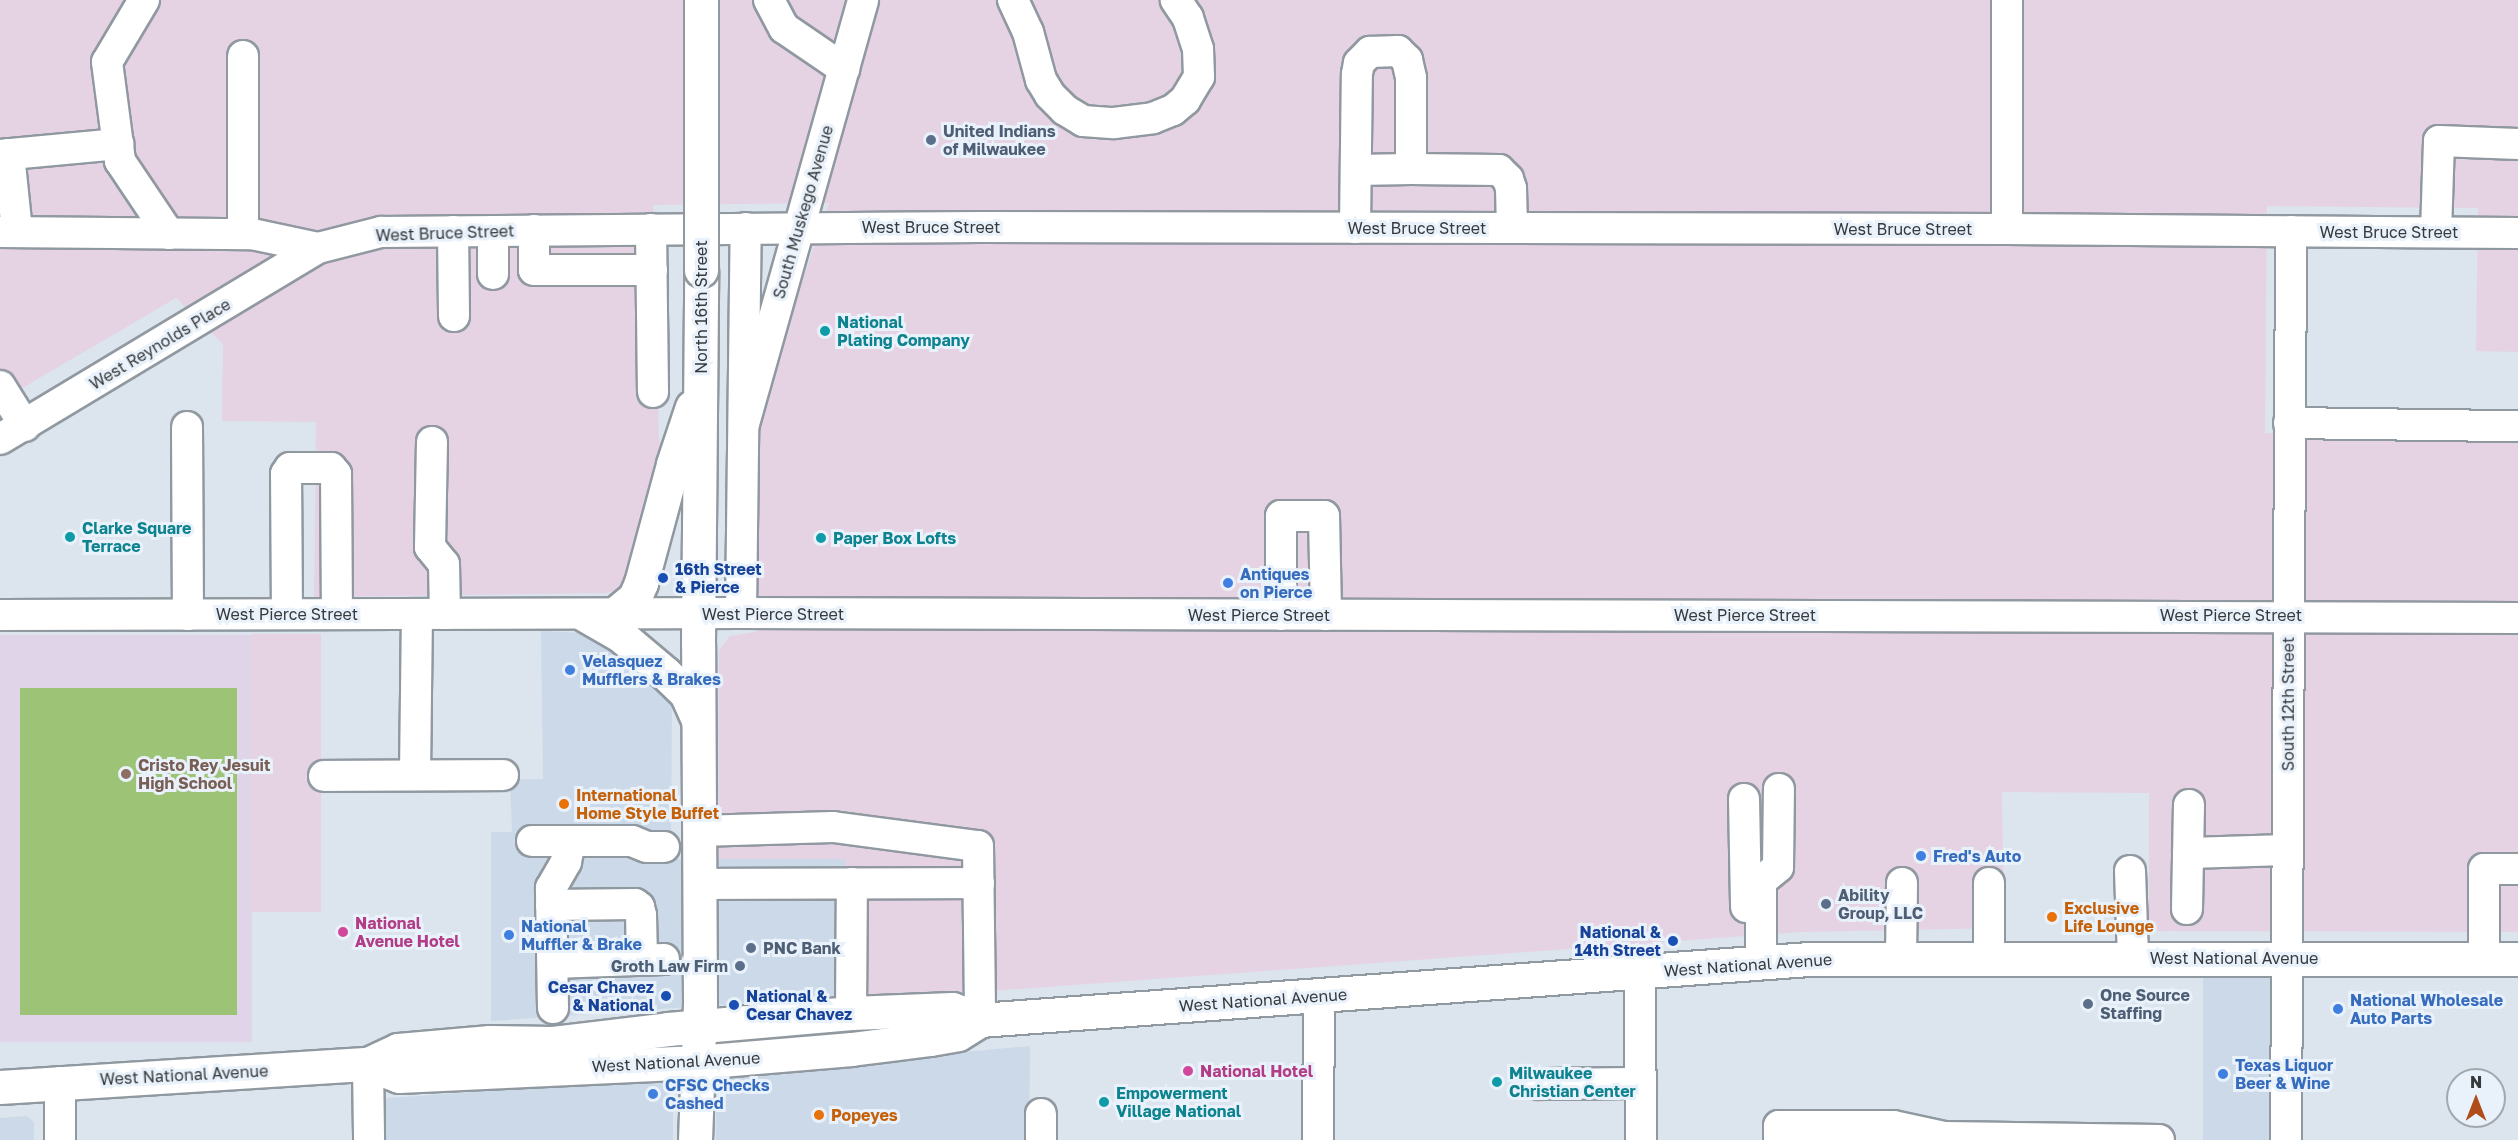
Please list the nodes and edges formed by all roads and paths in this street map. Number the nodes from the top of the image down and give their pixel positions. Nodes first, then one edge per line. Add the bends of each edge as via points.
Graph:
1 (144, 0) edge
2 (701, 0) edge
3 (770, 0) edge
4 (863, 0) edge
5 (1013, 0) edge
6 (1176, 0) edge
7 (2007, 1) edge
8 (243, 57) dead end
9 (844, 69) junction
10 (118, 144) junction
11 (2518, 144) edge
12 (4, 154) edge
13 (1356, 170) junction
14 (1411, 170) junction
15 (799, 227) junction
16 (746, 228) junction
17 (1355, 228) junction
18 (1512, 228) junction
19 (2007, 229) junction
20 (534, 230) junction
21 (608, 230) junction
22 (651, 230) junction
23 (453, 231) junction
24 (493, 231) junction
25 (2291, 231) junction
26 (8, 232) edge
27 (2436, 232) junction
28 (2518, 233) edge
29 (169, 234) junction
30 (243, 234) junction
31 (318, 248) junction
32 (608, 270) junction
33 (652, 270) junction
34 (493, 274) dead end
35 (704, 308) dead end
36 (745, 308) junction
37 (454, 316) dead end
38 (706, 348) dead end
39 (745, 348) junction
40 (701, 380) junction
41 (0, 386) edge
42 (653, 392) dead end
43 (2289, 423) junction
44 (744, 424) junction
45 (2518, 426) edge
46 (187, 427) dead end
47 (12, 433) edge
48 (432, 442) dead end
49 (699, 613) junction
50 (741, 613) junction
51 (287, 614) junction
52 (337, 614) junction
53 (431, 614) junction
54 (600, 614) junction
55 (0, 615) edge
56 (188, 615) junction
57 (1281, 615) junction
58 (1326, 615) junction
59 (2289, 615) junction
60 (2518, 618) edge
61 (699, 722) junction
62 (415, 775) junction
63 (324, 776) dead end
64 (504, 776) dead end
65 (1779, 789) dead end
66 (1744, 799) dead end
67 (2189, 805) dead end
68 (699, 831) junction
69 (532, 841) dead end
70 (570, 841) junction
71 (664, 848) dead end
72 (2287, 850) junction
73 (2188, 853) junction
74 (2518, 869) edge
75 (2130, 871) dead end
76 (852, 883) junction
77 (979, 883) junction
78 (1902, 883) dead end
79 (1989, 883) dead end
80 (699, 884) junction
81 (551, 905) junction
82 (2187, 909) dead end
83 (1901, 957) junction
84 (2133, 957) junction
85 (1989, 958) junction
86 (2286, 958) junction
87 (2484, 959) junction
88 (2518, 959) edge
89 (552, 963) junction
90 (1754, 963) junction
91 (1640, 972) junction
92 (1319, 996) junction
93 (553, 1008) dead end
94 (851, 1013) junction
95 (980, 1020) junction
96 (700, 1027) junction
97 (851, 1049) junction
98 (553, 1056) junction
99 (697, 1062) junction
100 (368, 1065) junction
101 (60, 1082) junction
102 (1641, 1083) junction
103 (1538, 1084) dead end
104 (0, 1087) edge
105 (60, 1140) edge
106 (369, 1140) edge
107 (695, 1140) edge
108 (1318, 1140) edge
109 (1641, 1140) edge
110 (1779, 1140) edge
111 (2159, 1140) edge
112 (2286, 1140) edge

1 - 10 street via 107,62
2 - 40 main road, North 16th Street, bridge
3 - 9 street via 784,28
4 - 9 street, South Muskego Avenue
5 - 6 street via 1050,95 1083,121 1114,123 1153,118 1173,110 1185,100 1199,77 1198,49 1188,18
7 - 19 street
8 - 30 street
9 - 15 street, South Muskego Avenue
10 - 12 street
10 - 29 street via 120,160
11 - 27 street via 2439,141
12 - 26 street
13 - 14 street
13 - 14 street via 1359,63 1370,52 1392,50 1407,60 1411,78
13 - 17 street
14 - 18 street via 1499,170 1511,188
15 - 16 street, West Bruce Street
15 - 17 street, West Bruce Street
15 - 44 street, South Muskego Avenue
16 - 22 street, West Bruce Street
16 - 36 street, South Muskego Avenue
17 - 18 street, West Bruce Street
18 - 19 street, West Bruce Street
19 - 25 street, West Bruce Street
20 - 21 street, West Bruce Street
20 - 24 street, West Bruce Street
20 - 32 street via 534,270
21 - 22 street, West Bruce Street
21 - 32 street
22 - 33 street
23 - 24 street, West Bruce Street
23 - 31 street, West Bruce Street via 381,232
23 - 37 street
24 - 34 street
25 - 27 street, West Bruce Street
25 - 43 street, South 12th Street
26 - 29 street
27 - 28 street, West Bruce Street
29 - 30 street
30 - 31 street
31 - 47 street, West Reynolds Place
32 - 33 street
33 - 42 street
35 - 36 street
36 - 39 street, South Muskego Avenue
38 - 39 street
39 - 44 street, South Muskego Avenue
40 - 49 main road, North 16th Street
40 - 54 main road via 638,590 624,609
41 - 47 street
43 - 45 street
43 - 59 street, South 12th Street
44 - 50 street, South Muskego Avenue
46 - 56 street
48 - 53 street via 430,547 444,564
49 - 50 street, West Pierce Street
49 - 54 street, West Pierce Street
49 - 61 main road, North 16th Street
50 - 57 street, West Pierce Street
51 - 52 street, West Pierce Street
51 - 52 street via 286,474 290,468 331,468 336,474
51 - 56 street, West Pierce Street
52 - 53 street, West Pierce Street
53 - 54 street, West Pierce Street
53 - 62 street
54 - 61 main road via 686,693
55 - 56 street, West Pierce Street
57 - 58 street, West Pierce Street
57 - 58 street via 1281,516 1324,516
58 - 59 street, West Pierce Street
59 - 60 street, West Pierce Street
59 - 72 street, South 12th Street
61 - 68 main road, North 16th Street
62 - 63 street
62 - 64 street
65 - 90 street via 1778,867 1761,880
66 - 90 street
67 - 73 street
68 - 77 street via 833,827 978,846
68 - 80 main road, North 16th Street
69 - 70 street
70 - 71 street via 632,841
70 - 81 street via 566,862 551,888
72 - 73 street
72 - 86 street, South 12th Street
73 - 82 street
74 - 87 street via 2484,869
75 - 84 street
76 - 77 street
76 - 80 street
76 - 94 street
77 - 95 street
78 - 83 street
79 - 85 street
80 - 96 main road, North 16th Street
81 - 89 street
81 - 89 street via 635,904 653,959
83 - 85 main road, West National Avenue
83 - 90 main road, West National Avenue
84 - 85 main road, West National Avenue
84 - 86 main road, West National Avenue
86 - 87 main road, West National Avenue
86 - 112 street, South 12th Street
87 - 88 main road, West National Avenue
89 - 93 street
90 - 91 main road, West National Avenue
91 - 92 main road, West National Avenue
91 - 102 street
92 - 95 main road, West National Avenue
92 - 108 street
94 - 95 main road, West National Avenue via 952,1009
94 - 96 main road, West National Avenue
94 - 97 main road
95 - 97 main road, West National Avenue via 958,1034
96 - 98 main road, West National Avenue
96 - 99 main road, North 16th Street
97 - 99 main road, West National Avenue
98 - 99 main road, West National Avenue
98 - 100 main road, West National Avenue via 399,1076
99 - 107 main road, North 16th Street
100 - 101 main road, West National Avenue
100 - 106 street
101 - 104 main road, West National Avenue
101 - 105 street
102 - 103 street
102 - 109 street
110 - 111 street via 1779,1126 1893,1126 1944,1137

